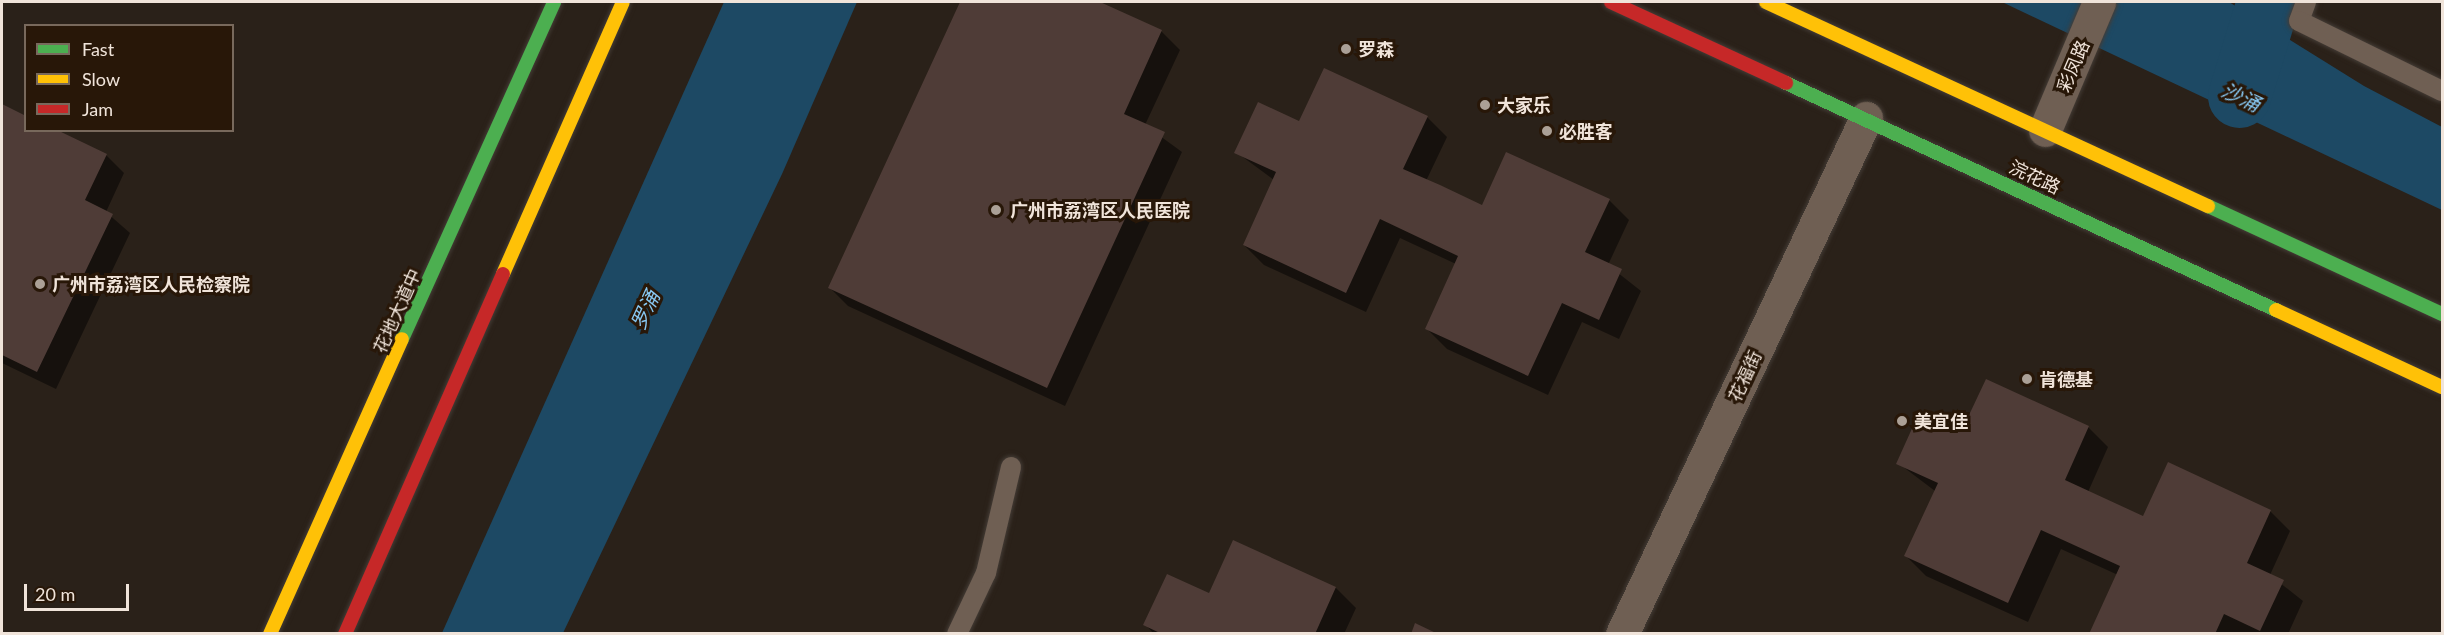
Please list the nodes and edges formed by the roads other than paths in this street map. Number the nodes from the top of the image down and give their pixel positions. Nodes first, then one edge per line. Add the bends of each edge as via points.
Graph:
1 (554, 2) edge
2 (622, 2) edge
3 (1611, 2) edge
4 (1766, 2) edge
5 (2099, 2) edge
6 (2306, 2) edge
7 (2442, 91) edge
8 (1866, 118) junction
9 (2045, 130) junction
10 (2442, 314) edge
11 (2442, 387) edge
12 (1011, 467) dead end
13 (270, 633) edge
14 (345, 633) edge
15 (957, 633) edge
16 (1622, 633) edge

1 - 13 main road, 花地大道中
2 - 14 main road
3 - 8 main road, 浣花路
4 - 9 main road
5 - 9 street, 彩凤路
6 - 7 lane via 2298,21
8 - 11 main road, 浣花路
8 - 16 street, 花福街
9 - 10 main road
12 - 15 lane via 986,573

